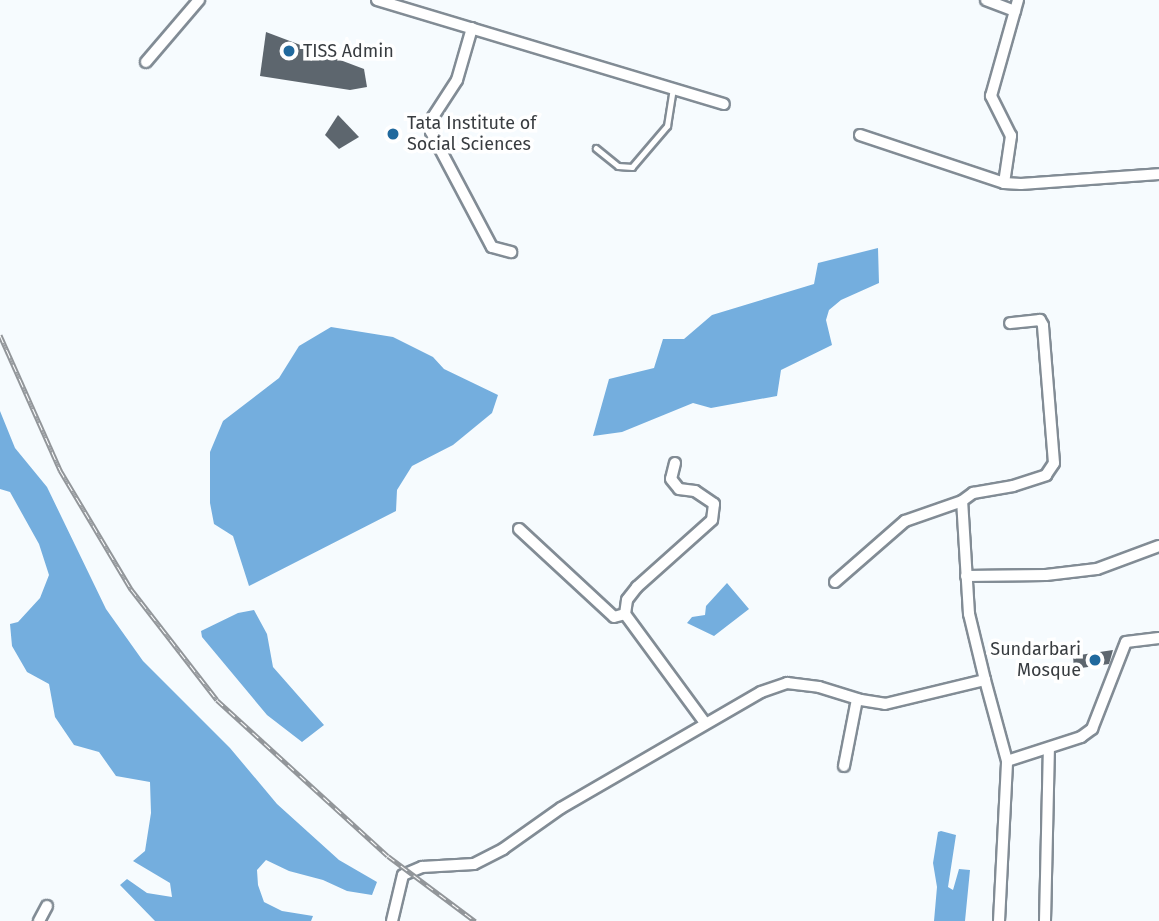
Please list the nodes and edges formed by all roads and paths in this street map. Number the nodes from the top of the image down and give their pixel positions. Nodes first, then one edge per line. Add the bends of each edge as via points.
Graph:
1 (199, 0) edge
2 (377, 0) edge
3 (986, 0) edge
4 (1018, 0) edge
5 (1015, 11) junction
6 (472, 28) junction
7 (146, 62) dead end
8 (673, 88) junction
9 (724, 104) dead end
10 (860, 135) dead end
11 (596, 148) dead end
12 (1159, 174) edge
13 (1004, 183) junction
14 (511, 252) dead end
15 (1010, 323) dead end
16 (675, 463) dead end
17 (962, 501) junction
18 (519, 529) dead end
19 (1159, 546) edge
20 (966, 576) junction
21 (835, 582) dead end
22 (625, 614) junction
23 (1159, 638) edge
24 (985, 680) junction
25 (857, 699) junction
26 (705, 723) junction
27 (1049, 748) junction
28 (1007, 761) junction
29 (844, 766) dead end
30 (47, 906) dead end
31 (39, 921) edge
32 (392, 921) edge
33 (999, 921) edge
34 (1045, 921) edge

1 - 7 street
2 - 6 street
3 - 5 street
4 - 5 street
5 - 13 street via 991,96 1011,136
6 - 8 street
6 - 14 street via 457,80 433,117 431,132 492,247
8 - 9 street
8 - 11 lane via 667,126 632,167 618,166
10 - 13 street
12 - 13 street
15 - 17 street via 1040,320 1043,325 1054,463 1046,475 973,493
16 - 22 street via 671,479 679,489 695,491 714,504 712,520 637,587 627,600
17 - 20 street
17 - 21 street via 905,521
18 - 22 street via 614,617
19 - 20 street via 1097,569
20 - 24 street via 969,614
22 - 26 street
23 - 27 street via 1126,642 1092,729
24 - 25 street via 885,704
24 - 28 street
25 - 26 street via 787,683
25 - 29 street
26 - 32 street via 474,864 431,866 403,875
27 - 28 street
27 - 34 street
28 - 33 street
30 - 31 street

